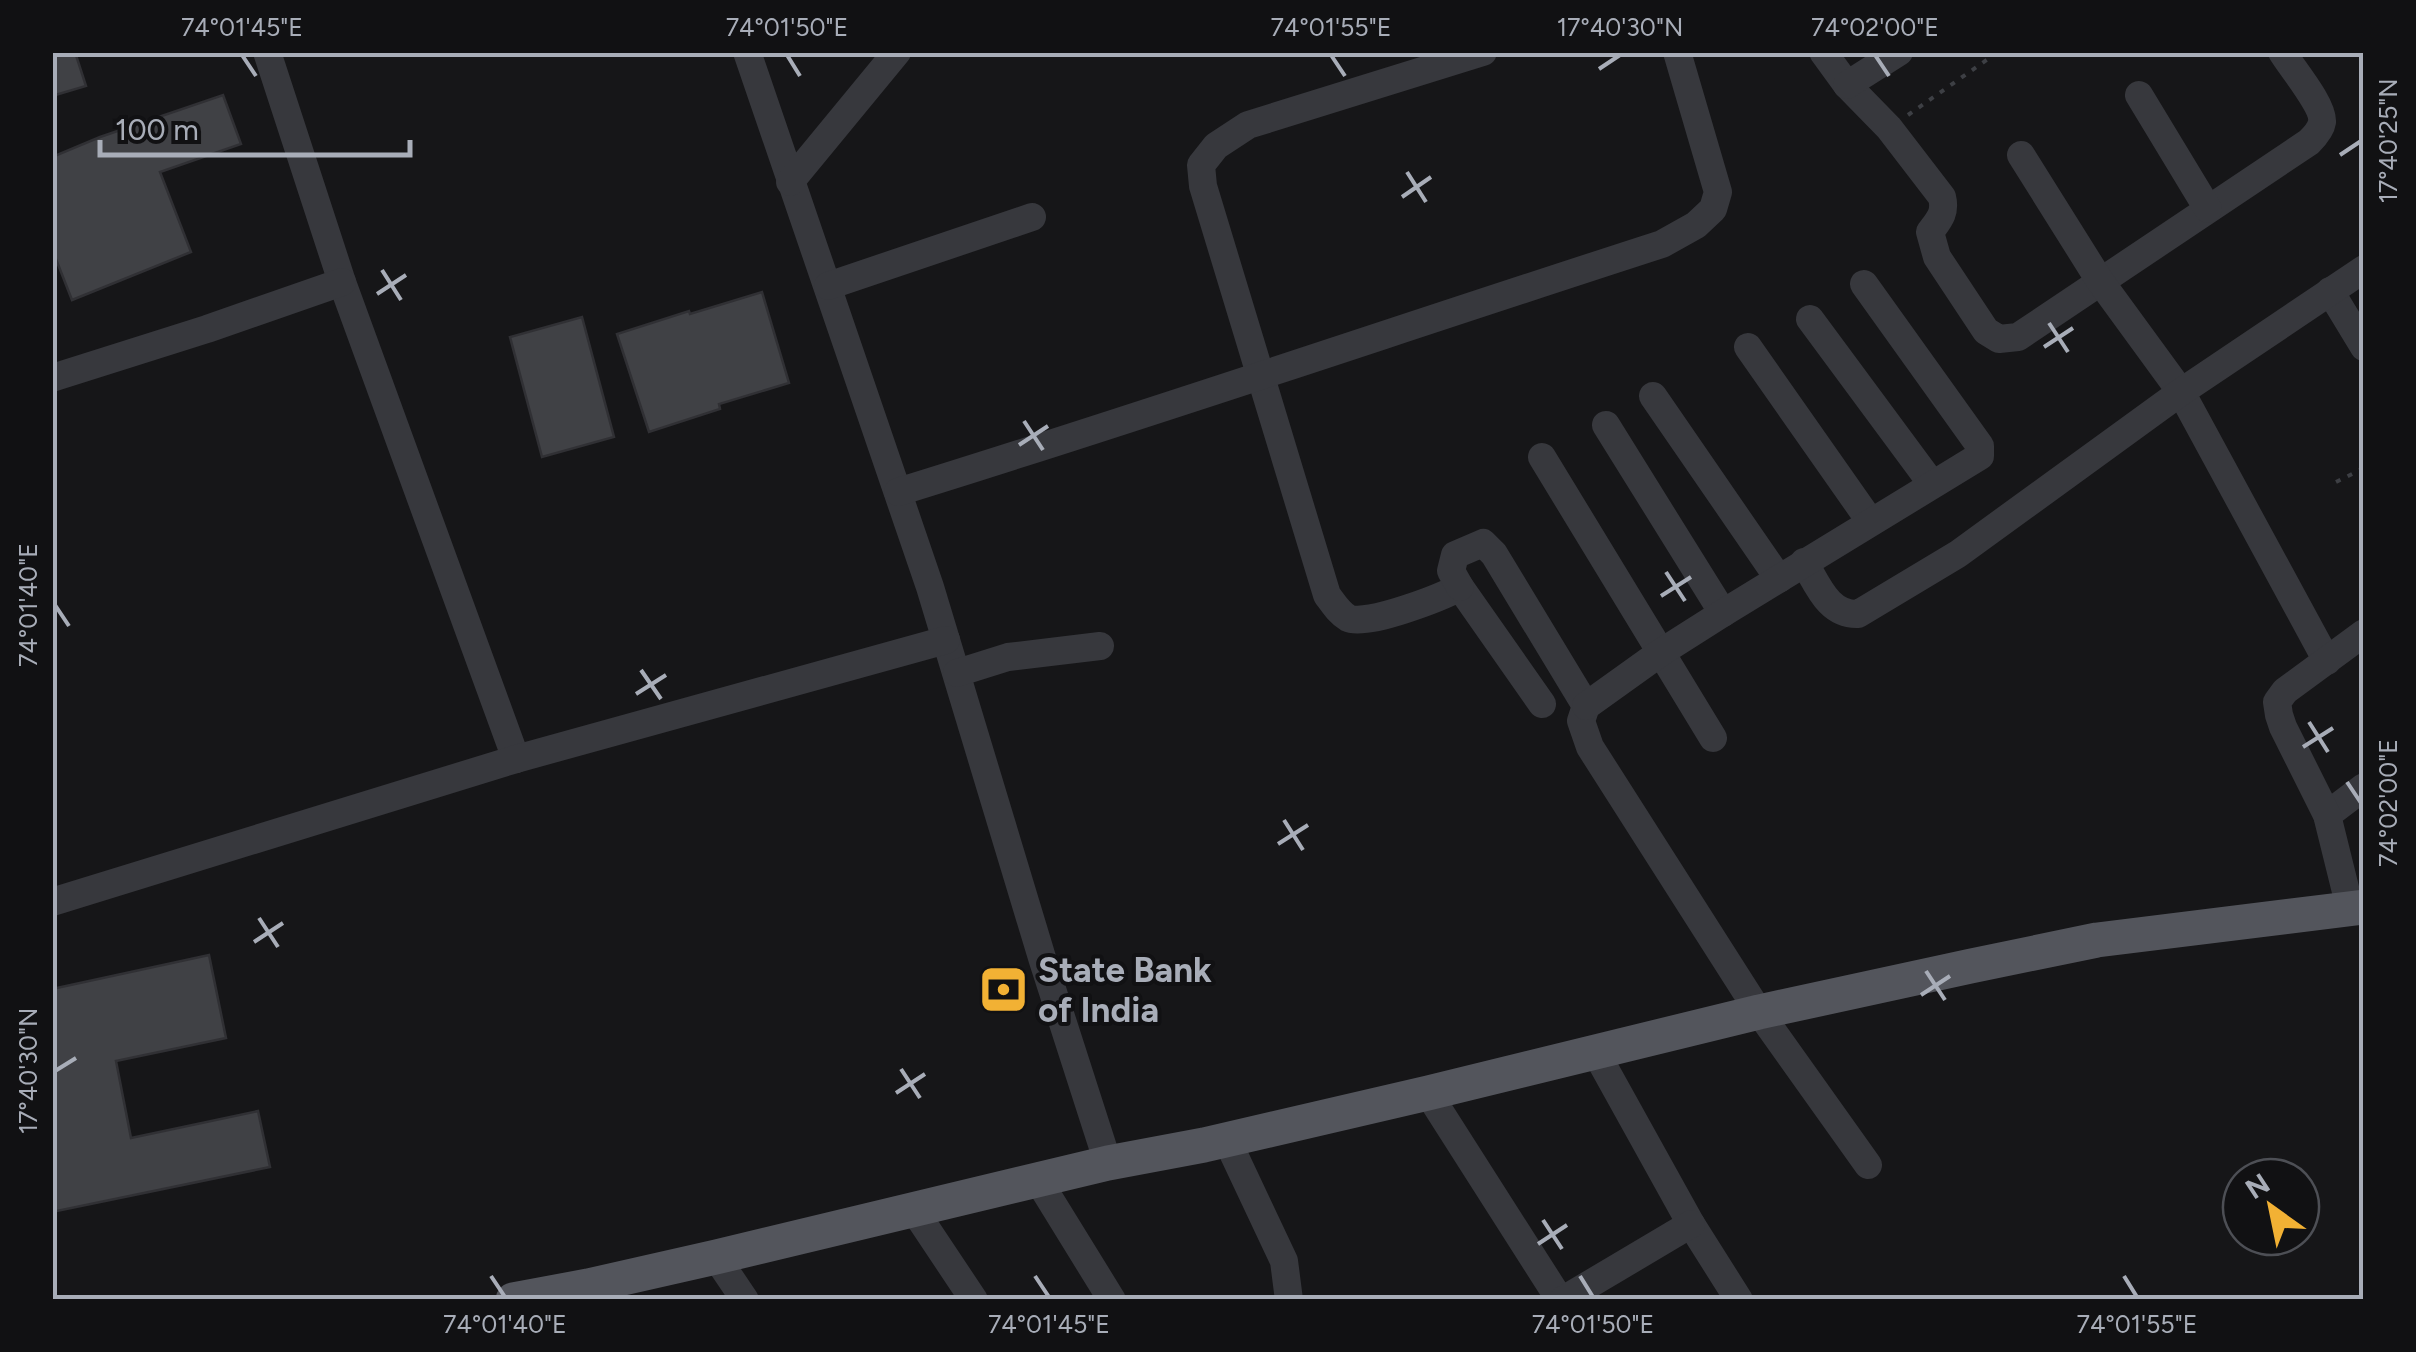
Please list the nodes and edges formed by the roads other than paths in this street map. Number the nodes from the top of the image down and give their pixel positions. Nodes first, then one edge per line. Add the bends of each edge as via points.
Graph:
1 (267, 52) edge
2 (747, 52) edge
3 (897, 52) edge
4 (1484, 52) edge
5 (1678, 52) edge
6 (1823, 52) edge
7 (1899, 52) edge
8 (2282, 52) edge
9 (1847, 85) junction
10 (2139, 94) dead end
11 (2020, 155) dead end
12 (790, 182) junction
13 (2208, 209) junction
14 (1032, 217) dead end
15 (2364, 269) edge
16 (342, 282) junction
17 (2100, 282) junction
18 (1864, 284) dead end
19 (828, 286) junction
20 (2330, 291) junction
21 (1810, 319) dead end
22 (1748, 347) dead end
23 (2364, 347) edge
24 (1260, 374) junction
25 (52, 378) edge
26 (2182, 392) junction
27 (1653, 396) dead end
28 (1606, 425) dead end
29 (1542, 457) dead end
30 (1932, 484) junction
31 (898, 492) junction
32 (1870, 521) junction
33 (1804, 562) junction
34 (1779, 579) junction
35 (1460, 587) junction
36 (1723, 613) junction
37 (2364, 634) edge
38 (946, 640) junction
39 (1100, 646) dead end
40 (1660, 653) junction
41 (2327, 661) junction
42 (956, 673) junction
43 (1542, 704) dead end
44 (1586, 706) junction
45 (1713, 738) dead end
46 (516, 759) junction
47 (2364, 787) edge
48 (2326, 816) junction
49 (52, 902) edge
50 (2357, 908) edge
51 (1758, 1012) junction
52 (1595, 1052) junction
53 (1428, 1092) junction
54 (1227, 1140) junction
55 (1108, 1163) junction
56 (1868, 1165) dead end
57 (1038, 1180) junction
58 (914, 1210) junction
59 (1691, 1224) junction
60 (716, 1257) junction
61 (534, 1297) edge
62 (745, 1300) edge
63 (974, 1300) edge
64 (1112, 1300) edge
65 (1289, 1300) edge
66 (1561, 1300) edge
67 (1739, 1300) edge

1 - 16 street
2 - 12 street
3 - 12 street
4 - 24 street via 1248,124 1201,165
5 - 24 street via 1718,192 1713,209 1696,225 1662,244
6 - 9 street
7 - 9 street
8 - 13 street via 2319,109 2317,133
9 - 17 street via 1942,198 1932,242 1986,331 1999,339 2018,337
10 - 13 street
11 - 17 street
12 - 19 street
13 - 17 street
14 - 19 street
15 - 20 street
16 - 25 street
16 - 46 street
17 - 26 street
18 - 30 street via 1980,446 1980,456
19 - 31 street
20 - 23 street
20 - 26 street
21 - 30 street
22 - 32 street
24 - 31 street
24 - 35 street via 1327,594 1337,608 1350,620 1369,620
26 - 33 street via 1958,554 1858,614 1834,608
26 - 41 street
27 - 34 street
28 - 36 street
29 - 40 street
30 - 32 street
31 - 38 street
32 - 33 street
33 - 34 street
34 - 36 street
35 - 43 street
35 - 44 street via 1451,571 1455,555 1483,542
36 - 40 street
37 - 41 street
38 - 42 street
38 - 46 street
39 - 42 street via 1008,657
40 - 44 street
40 - 45 street
41 - 48 street via 2278,702 2283,727
42 - 55 street
44 - 51 street via 1581,722 1590,747
46 - 49 street
47 - 48 street
48 - 50 street
50 - 51 main road via 2096,940
51 - 52 main road
51 - 56 street
52 - 53 main road
52 - 59 street
53 - 54 main road
53 - 66 street
54 - 55 main road
54 - 65 street via 1284,1261
55 - 57 main road
57 - 58 main road
57 - 64 street
58 - 60 main road
58 - 63 street
59 - 66 street
59 - 67 street
60 - 61 main road
60 - 62 street

